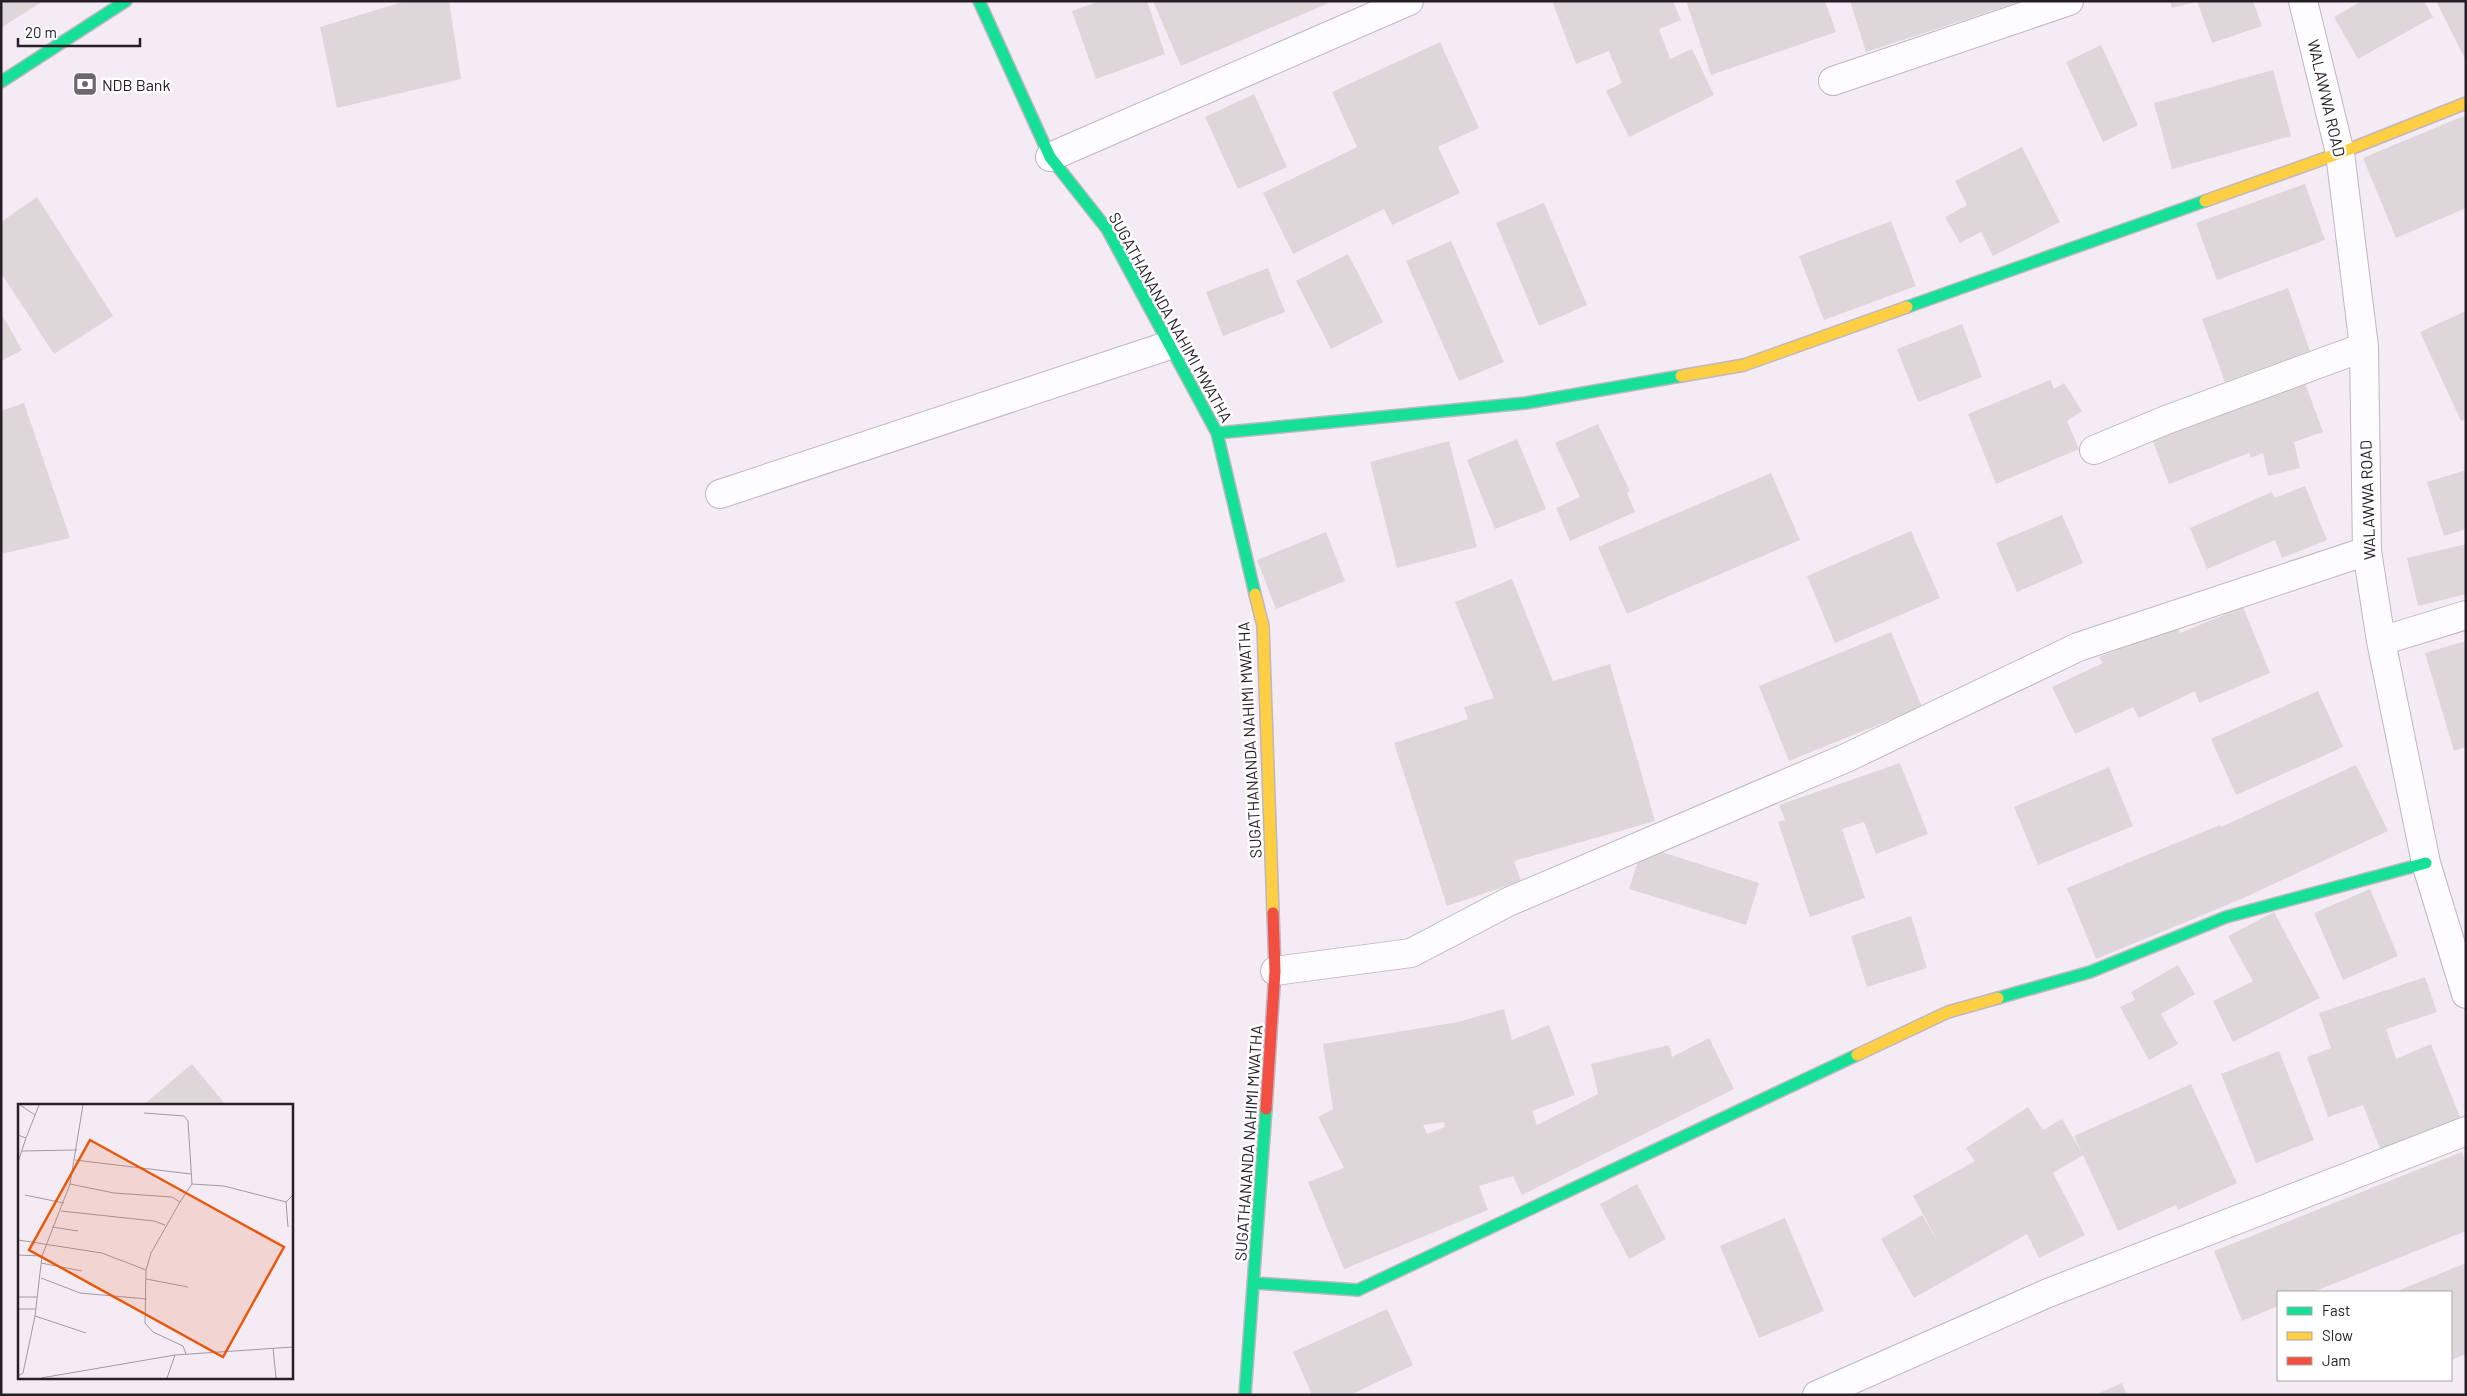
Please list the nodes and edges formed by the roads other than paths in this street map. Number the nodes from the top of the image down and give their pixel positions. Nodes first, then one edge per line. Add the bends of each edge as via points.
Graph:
1 (126, 1) edge
2 (978, 1) edge
3 (1409, 1) edge
4 (2068, 1) edge
5 (2309, 3) edge
6 (1, 82) edge
7 (1832, 82) dead end
8 (2466, 103) edge
9 (2340, 153) junction
10 (1050, 157) junction
11 (1170, 345) junction
12 (2364, 347) junction
13 (1218, 433) junction
14 (2094, 450) dead end
15 (720, 494) dead end
16 (2367, 552) junction
17 (2466, 616) edge
18 (2381, 641) junction
19 (2426, 863) junction
20 (1275, 971) junction
21 (2466, 994) edge
22 (2466, 1131) edge
23 (1255, 1283) junction
24 (1245, 1395) edge
25 (1817, 1395) edge

1 - 6 main road
2 - 10 main road, SUGATHANANDA NAHIMI MWATHA
3 - 10 street
4 - 7 street
5 - 9 street, WALAWWA ROAD
8 - 9 main road
9 - 12 street, WALAWWA ROAD
9 - 13 main road via 1744,365 1526,403
10 - 11 main road, SUGATHANANDA NAHIMI MWATHA via 1108,229
11 - 13 main road, SUGATHANANDA NAHIMI MWATHA
11 - 15 street
12 - 14 street
12 - 16 street, WALAWWA ROAD
13 - 20 main road, SUGATHANANDA NAHIMI MWATHA via 1263,626
16 - 18 street, WALAWWA ROAD
16 - 20 street via 2078,647 1846,758 1508,902 1410,953
17 - 18 street
18 - 19 street, WALAWWA ROAD
19 - 21 street, WALAWWA ROAD
19 - 23 main road via 2226,917 2090,972 1948,1012 1358,1290
20 - 23 main road, SUGATHANANDA NAHIMI MWATHA
22 - 25 street via 2048,1293
23 - 24 main road, SUGATHANANDA NAHIMI MWATHA

